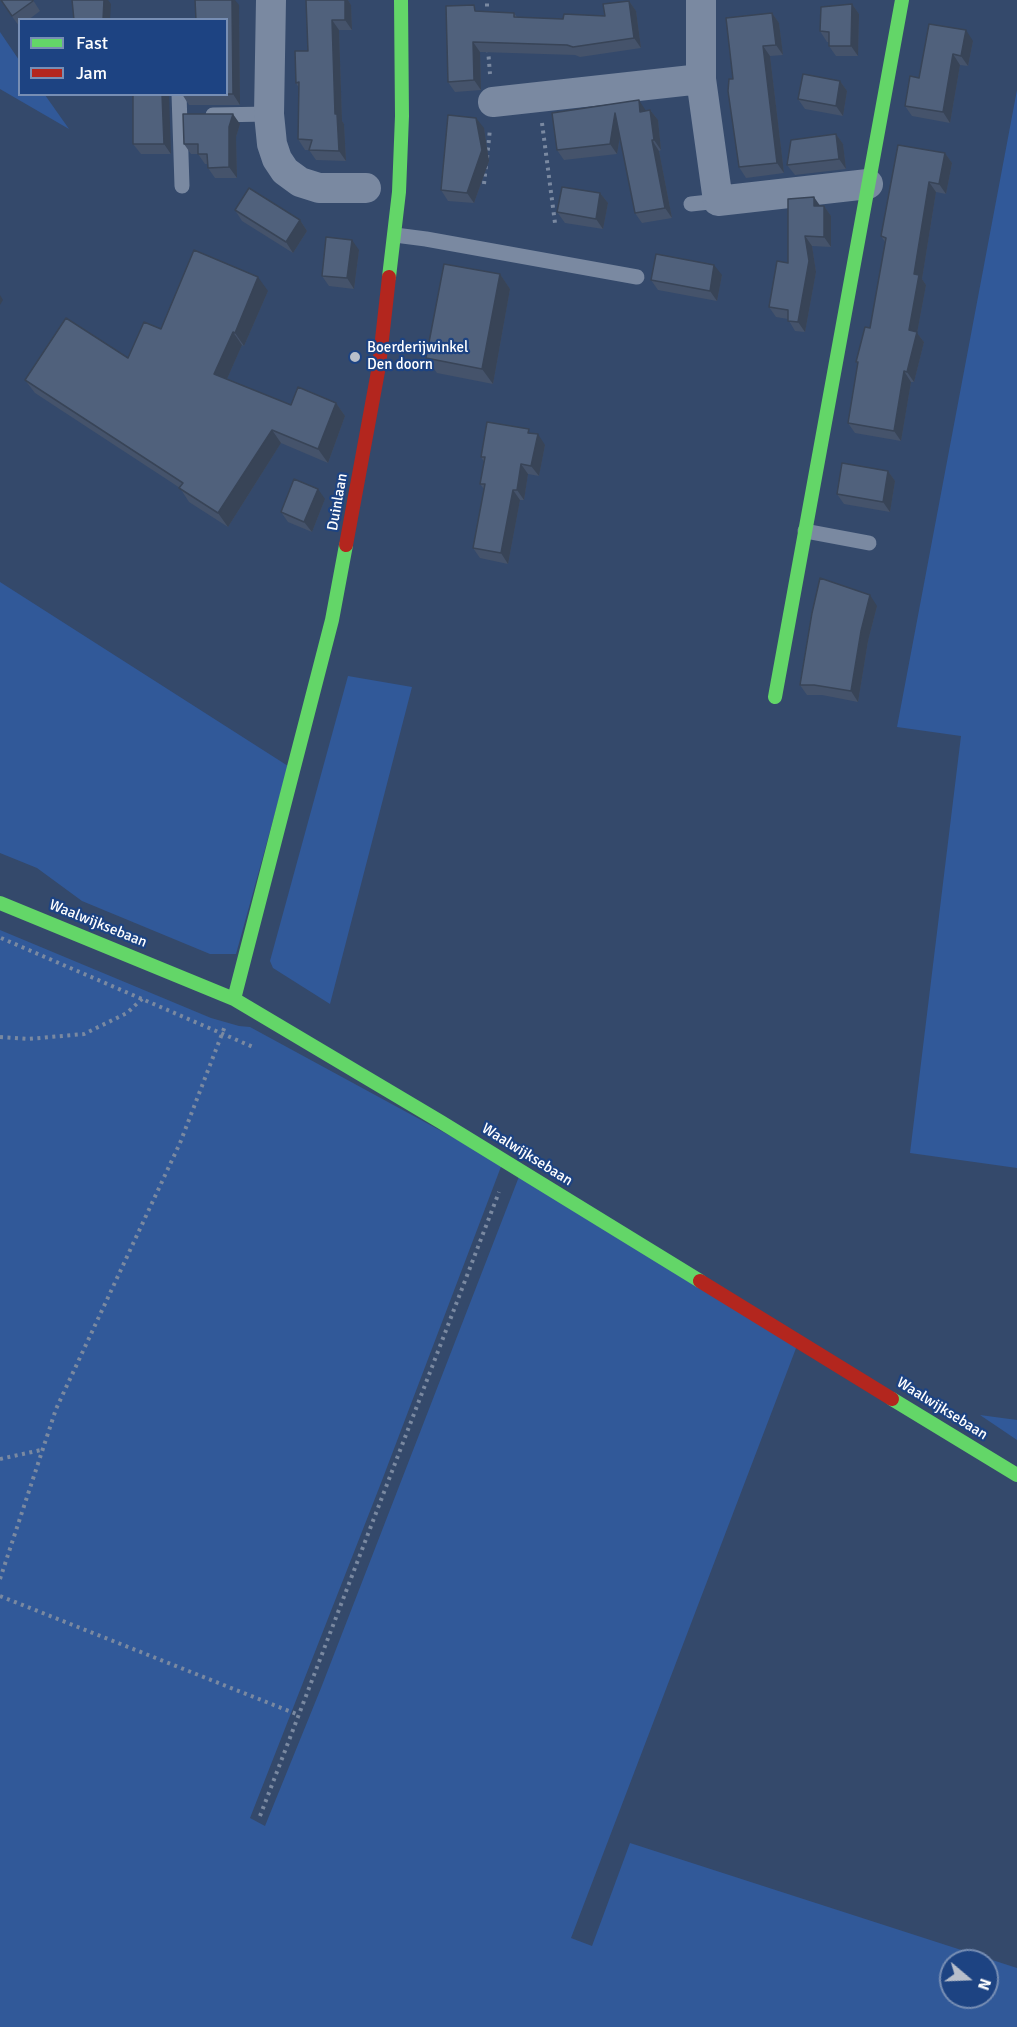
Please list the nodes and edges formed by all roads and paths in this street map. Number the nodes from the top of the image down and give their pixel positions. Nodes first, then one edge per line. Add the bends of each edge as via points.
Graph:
1 (271, 0) edge
2 (401, 0) edge
3 (701, 0) edge
4 (902, 0) edge
5 (701, 79) junction
6 (180, 96) edge
7 (539, 98) junction
8 (493, 102) dead end
9 (269, 114) junction
10 (191, 115) junction
11 (868, 184) junction
12 (182, 186) dead end
13 (366, 188) dead end
14 (555, 223) edge
15 (394, 235) junction
16 (638, 277) dead end
17 (805, 531) junction
18 (869, 543) dead end
19 (775, 697) dead end
20 (0, 903) edge
21 (0, 938) edge
22 (161, 968) junction
23 (143, 999) junction
24 (234, 999) junction
25 (0, 1037) edge
26 (501, 1188) dead end
27 (42, 1450) junction
28 (0, 1460) edge
29 (1017, 1475) edge
30 (0, 1579) edge
31 (0, 1596) edge
32 (299, 1715) junction
33 (260, 1816) dead end

1 - 9 street
2 - 15 street, Duinlaan via 402,116
3 - 5 street
4 - 11 street
5 - 7 street
5 - 11 street via 705,202
6 - 10 lane
7 - 8 street
7 - 14 path
9 - 10 lane
9 - 13 street via 272,144 285,171 300,182 319,188
10 - 12 lane
11 - 17 street
15 - 16 lane
15 - 24 street, Duinlaan via 379,366 332,620
17 - 18 lane
17 - 19 street
20 - 22 street, Waalwijksebaan
21 - 23 path
22 - 23 path
22 - 24 street, Waalwijksebaan
23 - 25 path via 127,1013 84,1034
23 - 27 path via 222,1033 180,1143 56,1409
24 - 29 street, Waalwijksebaan
26 - 32 path
27 - 28 path
27 - 30 path
31 - 32 path
32 - 33 path

